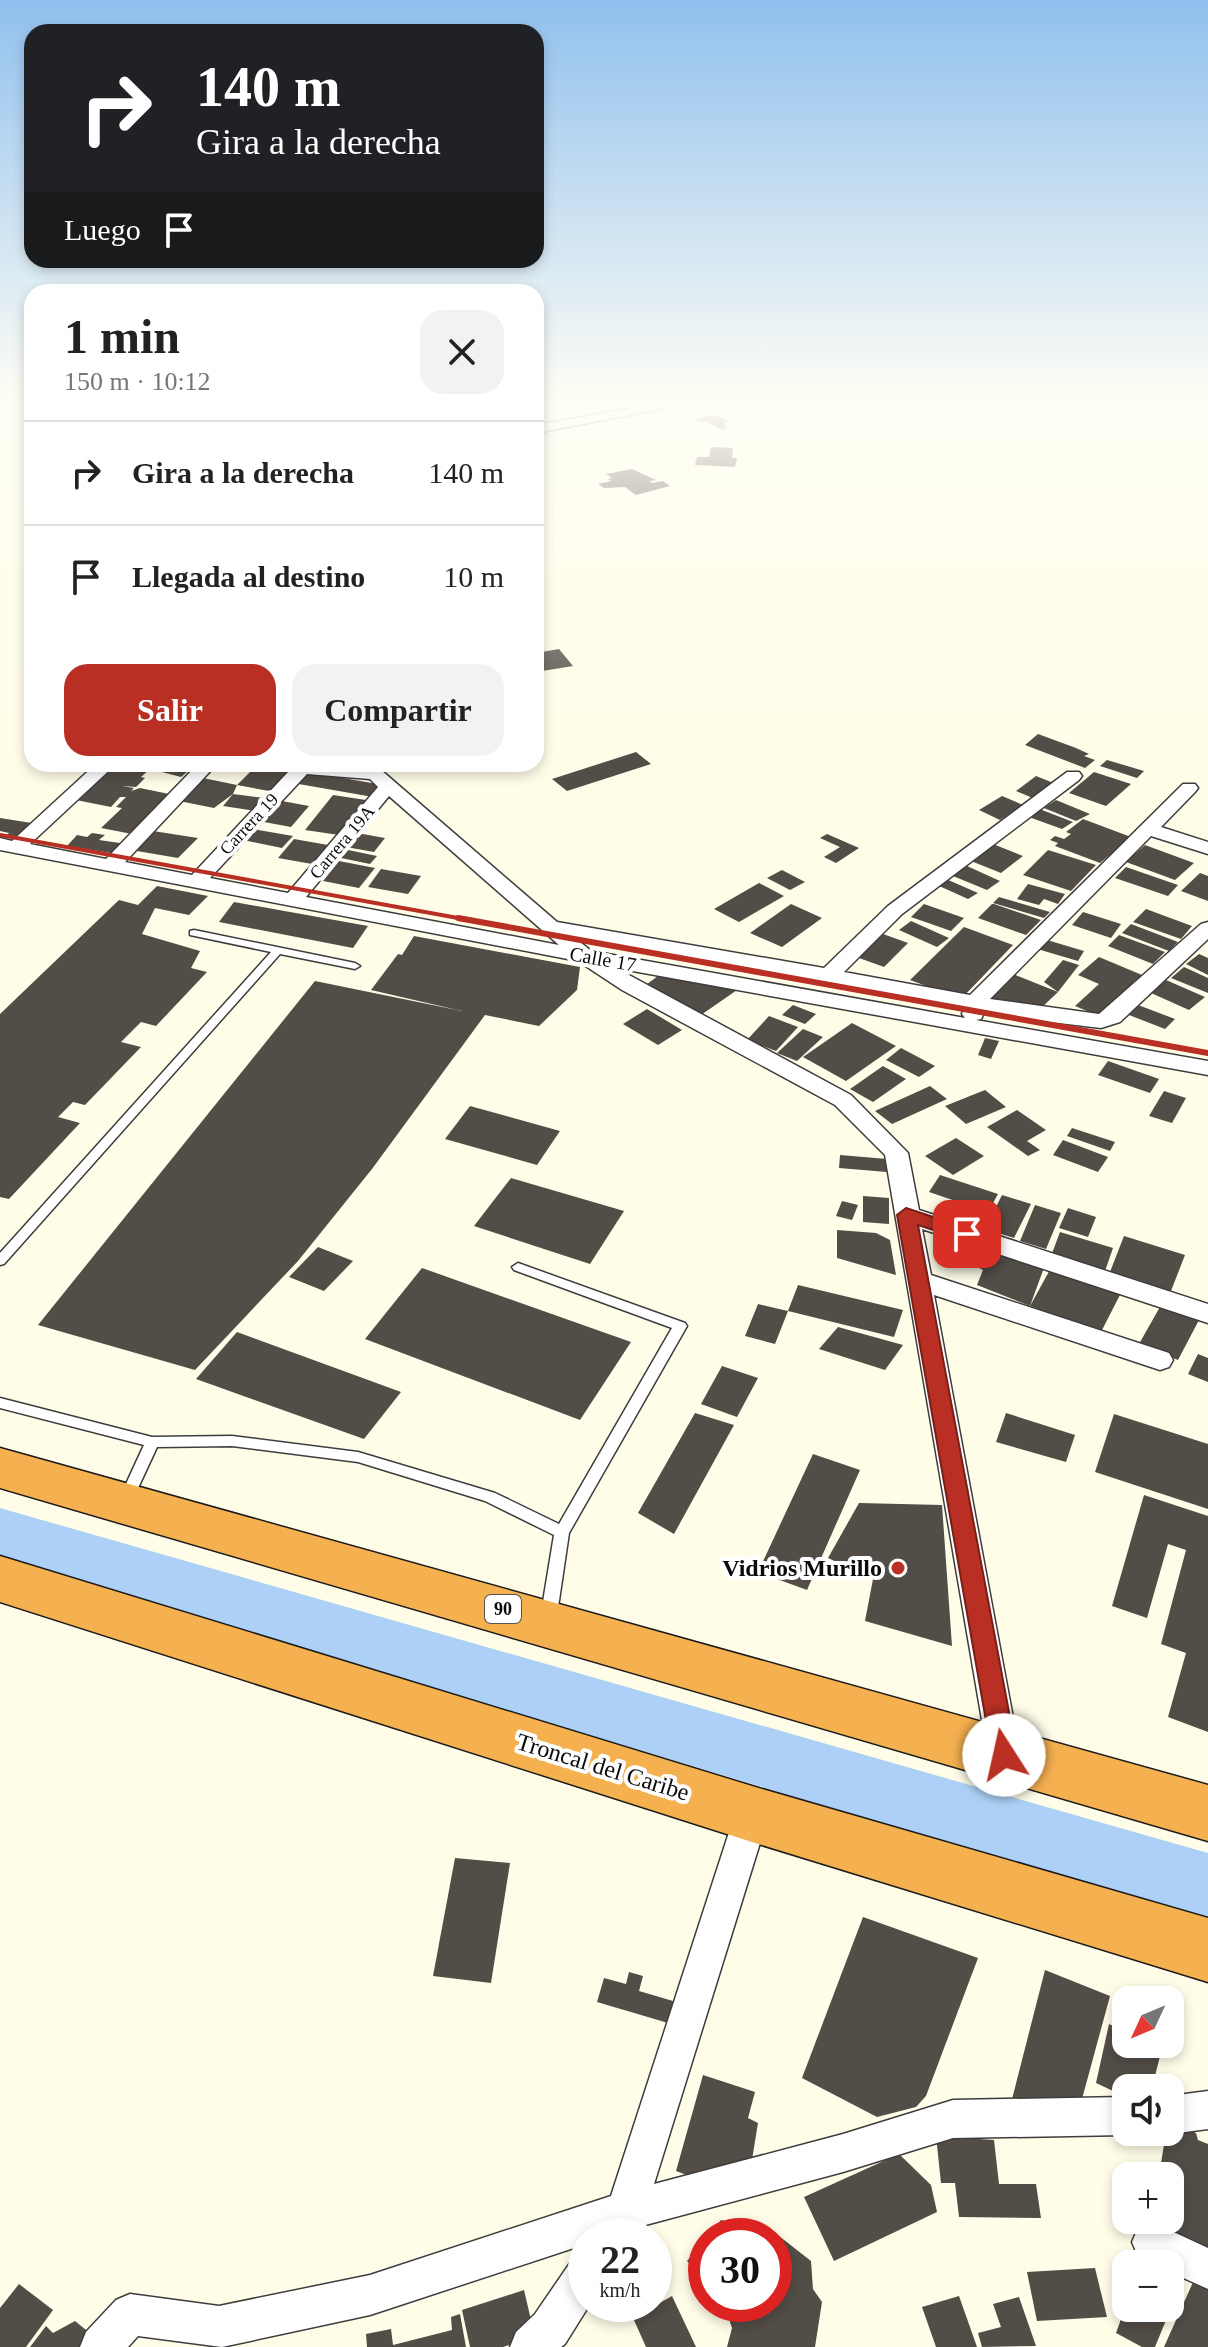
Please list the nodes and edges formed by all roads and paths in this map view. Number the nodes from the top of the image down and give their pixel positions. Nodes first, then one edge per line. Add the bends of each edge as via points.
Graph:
1 (97, 772) edge
2 (200, 772) edge
3 (298, 772) edge
4 (351, 772) edge
5 (376, 774) edge
6 (1073, 776) dead end
7 (1189, 788) dead end
8 (1147, 829) junction
9 (8, 846) edge
10 (1208, 848) edge
11 (111, 865) junction
12 (197, 881) junction
13 (294, 899) junction
14 (551, 927) junction
15 (1208, 928) edge
16 (194, 933) dead end
17 (276, 952) junction
18 (584, 956) junction
19 (355, 966) dead end
20 (829, 975) junction
21 (974, 1014) junction
22 (1208, 1068) edge
23 (906, 1215) junction
24 (0, 1261) edge
25 (518, 1267) dead end
26 (918, 1280) junction
27 (1208, 1314) edge
28 (1160, 1360) dead end
29 (0, 1403) edge
30 (152, 1442) junction
31 (0, 1468) edge
32 (124, 1503) junction
33 (562, 1532) junction
34 (0, 1579) edge
35 (547, 1622) junction
36 (1004, 1755) junction
37 (1208, 1813) edge
38 (752, 1814) junction
39 (1208, 1950) edge
40 (1112, 2116) edge
41 (620, 2218) edge
42 (637, 2218) edge
43 (568, 2238) edge
44 (1152, 2242) dead end
45 (1208, 2269) edge
46 (568, 2302) edge
47 (101, 2347) edge
48 (531, 2347) edge

1 - 9 street
2 - 11 street
3 - 12 street, Carrera 19
4 - 5 street
5 - 13 street, Carrera 19A
5 - 14 street
6 - 20 street via 895,910
7 - 8 street
8 - 10 street
8 - 21 street
9 - 11 street, Calle 17
11 - 12 street, Calle 17
12 - 13 street, Calle 17
13 - 18 street, Calle 17
14 - 18 street
14 - 20 street
15 - 21 street via 1112,1017 1101,1021
16 - 17 lane
17 - 19 lane
17 - 24 lane
18 - 21 street, Calle 17
18 - 23 street via 629,986 843,1100 896,1153
20 - 21 street
21 - 22 street, Calle 17
23 - 26 street
23 - 27 street
25 - 33 lane via 680,1326
26 - 28 street
26 - 36 street
29 - 30 lane
30 - 32 lane
30 - 33 lane via 232,1441 358,1457 490,1497
31 - 32 highway, 90
32 - 35 highway, 90
33 - 35 lane
34 - 38 highway, Troncal del Caribe
35 - 36 highway, 90
36 - 37 highway, 90
38 - 39 highway, Troncal del Caribe
38 - 41 street
40 - 42 street via 953,2119
43 - 47 street via 370,2295 219,2327 130,2314
44 - 45 street
46 - 48 street

